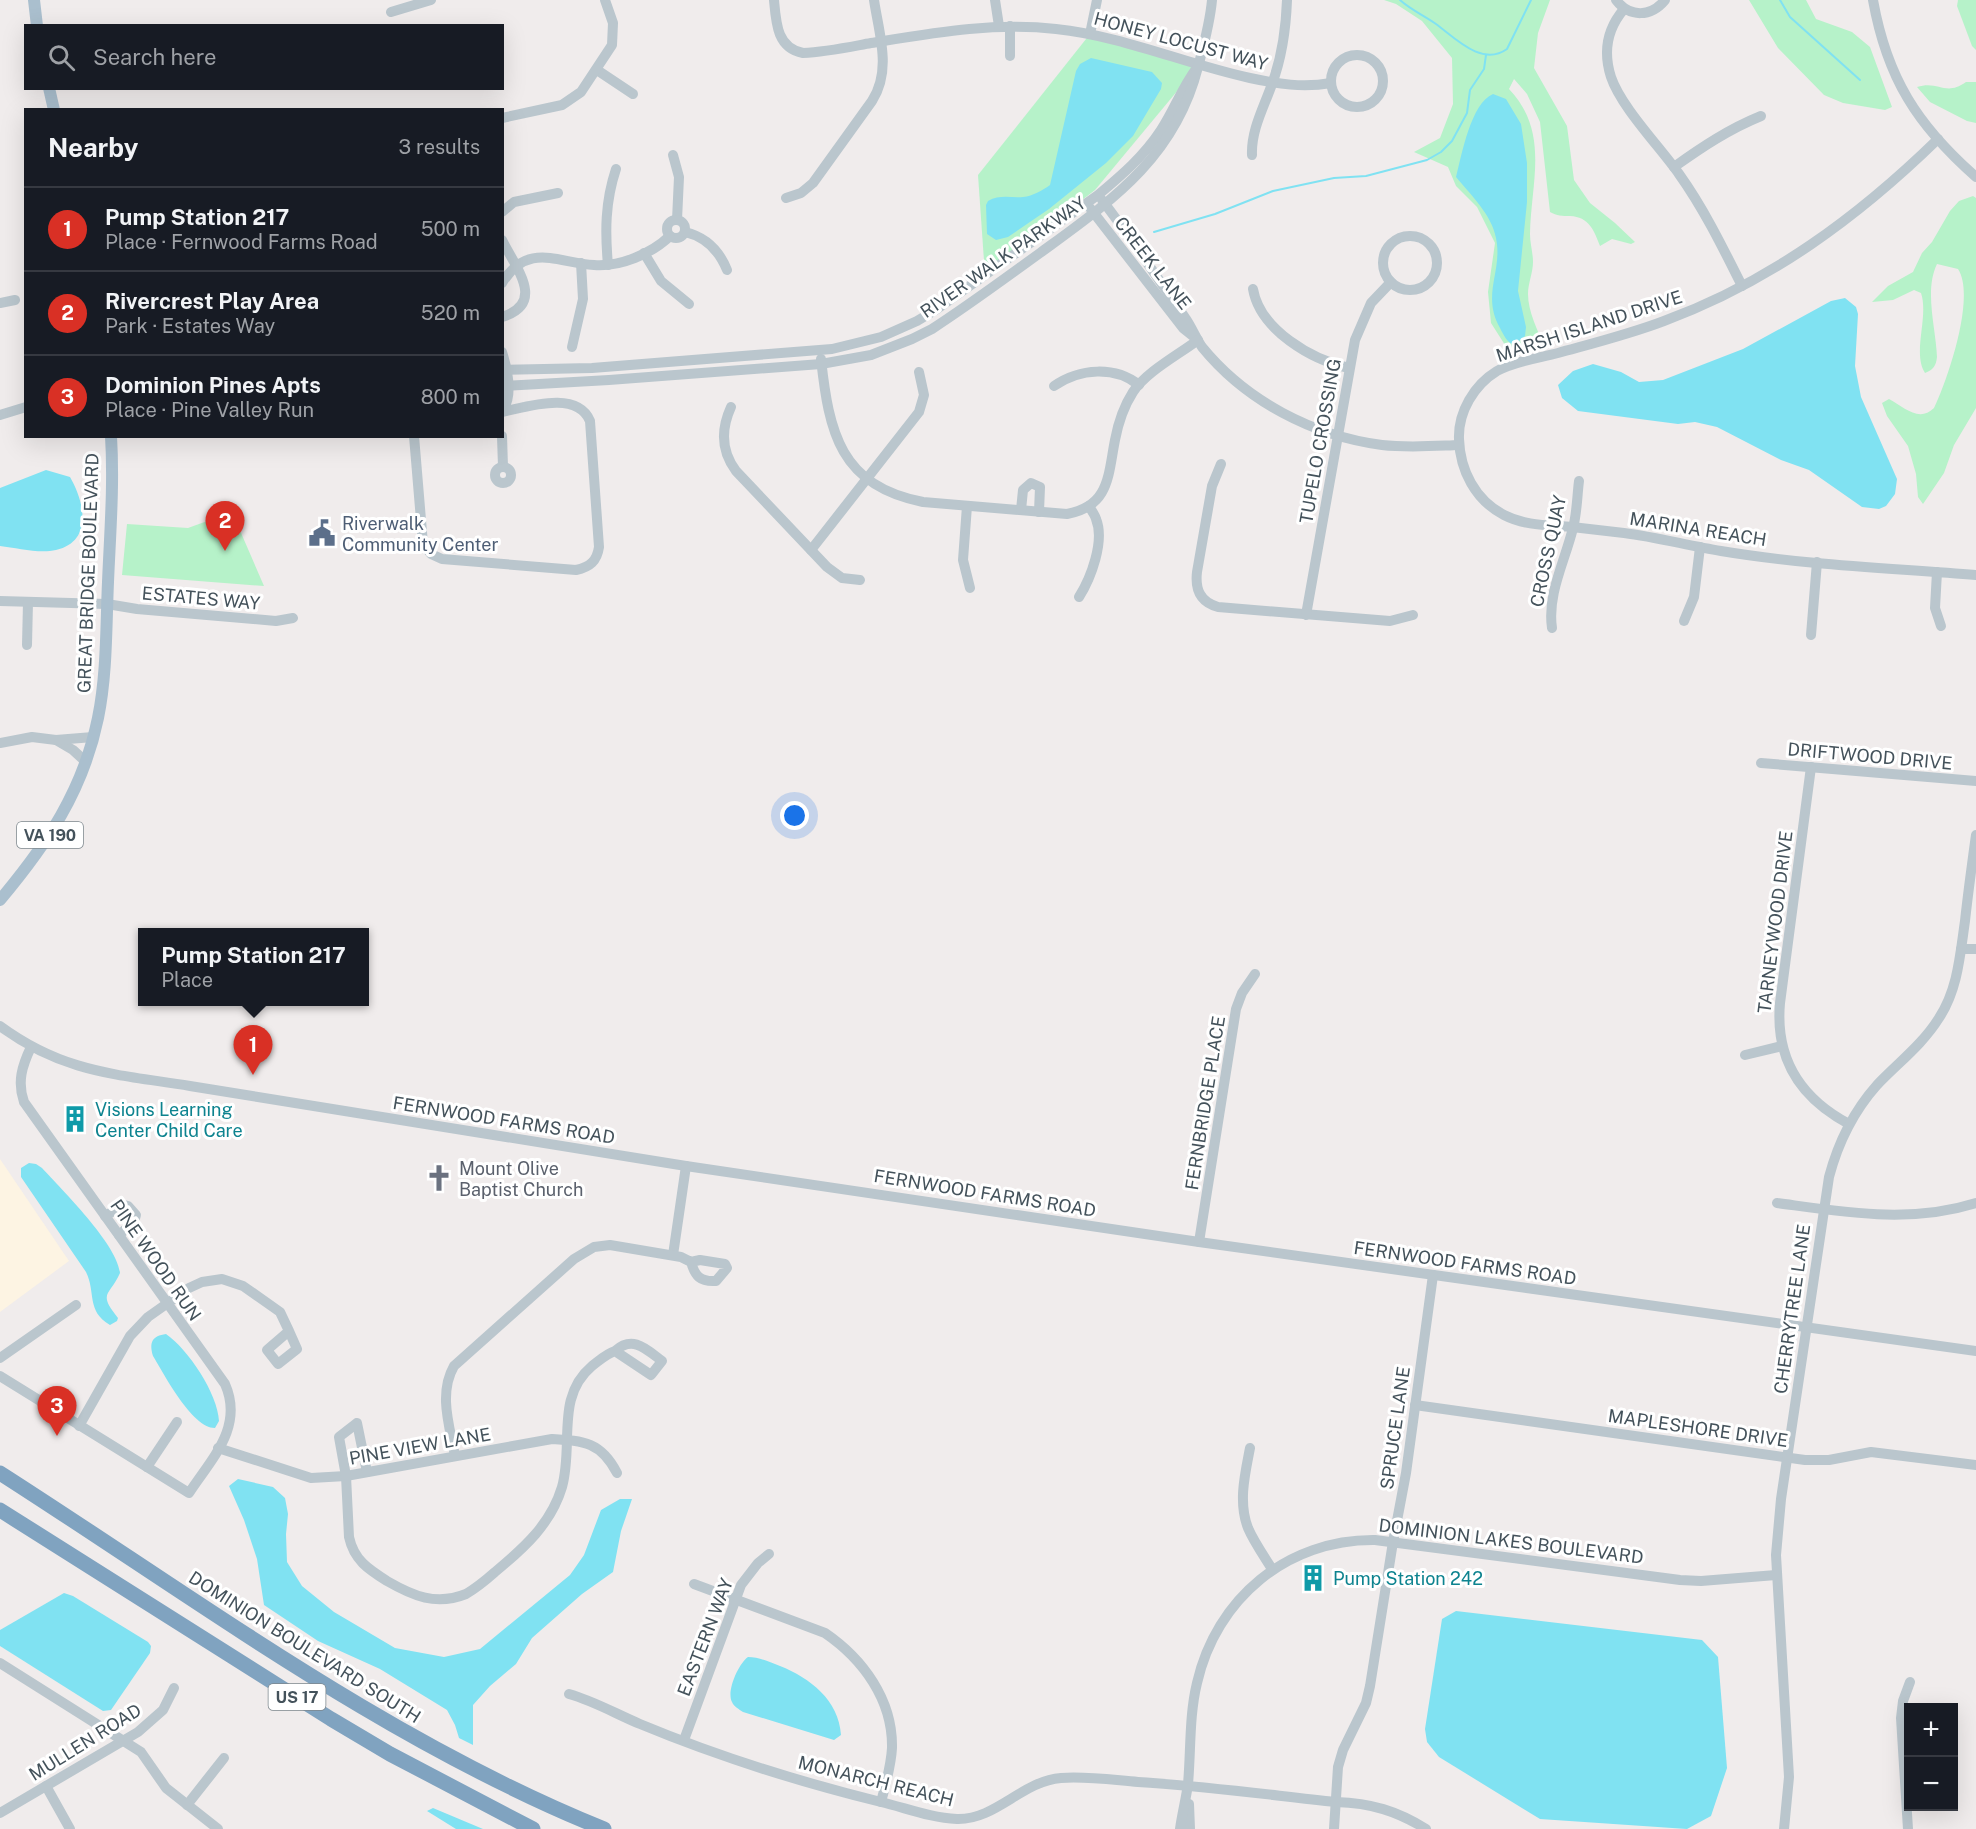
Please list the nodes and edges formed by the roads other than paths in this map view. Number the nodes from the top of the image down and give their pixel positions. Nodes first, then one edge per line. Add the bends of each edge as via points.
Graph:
1 (34, 0) edge
2 (431, 0) edge
3 (605, 0) edge
4 (774, 0) edge
5 (874, 0) edge
6 (995, 0) edge
7 (1096, 0) edge
8 (1212, 0) edge
9 (1287, 0) edge
10 (1616, 0) edge
11 (1665, 0) edge
12 (1873, 0) edge
13 (1624, 9) junction
14 (391, 12) dead end
15 (37, 24) edge
16 (999, 26) junction
17 (1011, 26) junction
18 (1090, 34) junction
19 (880, 41) junction
20 (1010, 56) dead end
21 (1198, 66) junction
22 (597, 70) junction
23 (1273, 82) junction
24 (1331, 83) junction
25 (49, 90) edge
26 (633, 94) dead end
27 (54, 108) edge
28 (1761, 116) dead end
29 (504, 118) edge
30 (1938, 139) junction
31 (673, 155) dead end
32 (1252, 156) dead end
33 (1674, 167) junction
34 (616, 169) dead end
35 (1976, 177) edge
36 (558, 192) dead end
37 (1098, 195) junction
38 (786, 198) dead end
39 (1086, 203) junction
40 (1106, 204) junction
41 (504, 210) edge
42 (1094, 214) junction
43 (677, 220) junction
44 (685, 232) junction
45 (670, 236) junction
46 (504, 244) edge
47 (644, 253) junction
48 (581, 263) junction
49 (608, 265) junction
50 (516, 267) junction
51 (727, 270) dead end
52 (504, 281) edge
53 (1390, 282) junction
54 (1742, 286) junction
55 (1253, 289) dead end
56 (15, 300) dead end
57 (0, 303) edge
58 (689, 304) dead end
59 (504, 316) edge
60 (1198, 340) junction
61 (572, 347) dead end
62 (819, 350) junction
63 (821, 364) junction
64 (1349, 368) junction
65 (505, 370) edge
66 (919, 372) dead end
67 (1139, 385) junction
68 (505, 386) edge
69 (1054, 386) dead end
70 (731, 407) dead end
71 (24, 408) edge
72 (504, 409) edge
73 (504, 411) edge
74 (0, 415) edge
75 (1338, 435) junction
76 (111, 438) edge
77 (414, 438) edge
78 (502, 438) edge
79 (1459, 445) junction
80 (1221, 464) dead end
81 (503, 467) dead end
82 (868, 478) junction
83 (1579, 482) dead end
84 (967, 506) junction
85 (1089, 506) junction
86 (1021, 510) junction
87 (1039, 512) junction
88 (1574, 527) junction
89 (1700, 547) junction
90 (811, 550) junction
91 (1817, 562) junction
92 (1937, 572) junction
93 (1976, 575) edge
94 (860, 580) dead end
95 (970, 588) dead end
96 (1079, 597) dead end
97 (0, 601) edge
98 (28, 602) junction
99 (108, 604) junction
100 (1306, 615) junction
101 (1413, 615) dead end
102 (293, 618) dead end
103 (1684, 621) dead end
104 (1941, 626) dead end
105 (1552, 628) dead end
106 (1811, 635) dead end
107 (27, 645) dead end
108 (93, 736) junction
109 (56, 740) junction
110 (0, 743) edge
111 (86, 762) junction
112 (1761, 763) dead end
113 (1811, 767) junction
114 (1976, 781) edge
115 (1976, 835) edge
116 (0, 900) edge
117 (1961, 949) junction
118 (1976, 949) edge
119 (1256, 974) dead end
120 (0, 1026) edge
121 (1782, 1046) junction
122 (31, 1047) junction
123 (1745, 1055) dead end
124 (1849, 1124) junction
125 (686, 1166) junction
126 (1778, 1203) dead end
127 (1976, 1203) edge
128 (1823, 1209) junction
129 (105, 1216) junction
130 (119, 1235) junction
131 (1199, 1242) junction
132 (673, 1255) junction
133 (691, 1262) dead end
134 (1433, 1275) junction
135 (168, 1304) junction
136 (76, 1305) dead end
137 (1806, 1327) junction
138 (289, 1331) dead end
139 (615, 1351) dead end
140 (1976, 1351) edge
141 (0, 1358) edge
142 (0, 1376) edge
143 (1415, 1405) junction
144 (177, 1422) dead end
145 (79, 1426) junction
146 (568, 1440) junction
147 (218, 1448) junction
148 (1250, 1448) dead end
149 (455, 1456) junction
150 (1788, 1458) junction
151 (1976, 1465) edge
152 (147, 1467) junction
153 (0, 1471) edge
154 (367, 1472) junction
155 (617, 1473) dead end
156 (346, 1476) junction
157 (0, 1510) edge
158 (0, 1516) edge
159 (1392, 1542) junction
160 (67, 1554) junction
161 (769, 1554) dead end
162 (1272, 1569) junction
163 (1776, 1575) junction
164 (694, 1584) dead end
165 (735, 1598) junction
166 (0, 1663) edge
167 (1910, 1682) dead end
168 (174, 1688) dead end
169 (569, 1694) dead end
170 (125, 1740) junction
171 (684, 1740) junction
172 (224, 1758) dead end
173 (1188, 1785) junction
174 (46, 1786) junction
175 (881, 1802) junction
176 (1336, 1802) junction
177 (188, 1805) junction
178 (0, 1813) edge
179 (70, 1829) edge
180 (218, 1829) edge
181 (533, 1829) edge
182 (604, 1829) edge
183 (1180, 1829) edge
184 (1190, 1829) edge
185 (1334, 1829) edge
186 (1426, 1829) edge
187 (1784, 1829) edge
188 (1908, 1829) edge

1 - 15 main road
2 - 14 street
3 - 22 street via 613,23 613,38
4 - 19 street, HONEY LOCUST WAY via 779,34 796,52
5 - 19 street
6 - 16 street
7 - 18 street
8 - 21 street, RIVER WALK PARKWAY
9 - 23 street
10 - 13 street
11 - 13 street via 1651,12 1632,13
12 - 30 street via 1895,77 1912,107
13 - 33 street via 1609,34 1611,78 1622,99
16 - 17 street, HONEY LOCUST WAY
16 - 19 street, HONEY LOCUST WAY
17 - 18 street, HONEY LOCUST WAY
17 - 20 street
18 - 21 street, HONEY LOCUST WAY
19 - 38 street via 884,68 876,94 813,183
21 - 23 street, HONEY LOCUST WAY
21 - 37 street, RIVER WALK PARKWAY via 1145,151
21 - 40 street, RIVER WALK PARKWAY via 1194,84 1170,134 1128,186
22 - 26 street
22 - 29 street via 571,101
23 - 24 street, HONEY LOCUST WAY via 1306,86
23 - 32 street via 1255,129
24 - 24 street via 1342,102 1362,107 1380,94 1383,84 1377,64 1358,55 1338,63
25 - 27 main road
28 - 33 street via 1712,141
30 - 35 street
30 - 54 street, MARSH ISLAND DRIVE via 1839,226
31 - 43 street via 679,177
33 - 54 street via 1704,213
34 - 49 street via 605,225
36 - 41 street via 514,202
37 - 39 street, RIVER WALK PARKWAY
37 - 40 street, CREEK LANE
39 - 42 street, CREEK LANE
39 - 62 street, RIVER WALK PARKWAY via 917,321 863,343
40 - 42 street, RIVER WALK PARKWAY
40 - 60 street, CREEK LANE
42 - 60 street, CREEK LANE via 1183,328
42 - 63 street, RIVER WALK PARKWAY via 932,329 871,355
43 - 44 street via 683,223
43 - 45 street via 668,225
44 - 45 street via 677,239
44 - 51 street via 708,242
45 - 47 street
46 - 50 street
47 - 49 street
47 - 58 street via 661,281
48 - 49 street
48 - 50 street via 540,257
48 - 61 street via 583,299
50 - 52 street
50 - 59 street via 524,282 525,300 520,309
53 - 53 street via 1402,289 1415,290 1427,285 1438,261 1434,249 1424,239 1412,235 1388,246 1383,258
53 - 64 street, TUPELO CROSSING via 1362,320
54 - 79 street, MARSH ISLAND DRIVE via 1665,321 1497,372 1468,401 1459,428
55 - 64 street via 1265,317 1288,338 1318,357
56 - 57 street
60 - 67 street
60 - 75 street, CREEK LANE via 1228,374 1263,401 1306,425
62 - 63 street
62 - 65 street, RIVER WALK PARKWAY via 592,368
63 - 68 street, RIVER WALK PARKWAY
63 - 82 street via 835,436 854,466
64 - 75 street, TUPELO CROSSING
65 - 68 street
66 - 82 street via 924,395 919,412
67 - 69 street via 1112,372 1074,375
67 - 85 street via 1117,430 1105,488
68 - 72 street
70 - 90 street via 723,437 732,465
71 - 74 street
73 - 77 street via 566,403 587,414 599,547 590,565 576,570 442,559 431,554 423,544
75 - 79 street, CREEK LANE via 1396,446
75 - 100 street, TUPELO CROSSING
76 - 99 main road, GREAT BRIDGE BOULEVARD / VA 190
78 - 81 street
79 - 88 street, MARINA REACH via 1464,471 1472,486 1497,511 1529,523
80 - 100 street via 1212,486 1197,572 1199,594 1218,608
82 - 84 street via 887,492 905,498
82 - 90 street
83 - 88 street, CROSS QUAY
84 - 86 street
84 - 95 street via 963,560
85 - 87 street via 1066,514
85 - 96 street via 1097,519 1098,538 1093,571
86 - 87 street
86 - 87 street via 1023,490 1031,483 1040,487
88 - 89 street, MARINA REACH
88 - 105 street, CROSS QUAY via 1552,599
89 - 91 street, MARINA REACH
89 - 103 street via 1694,597
90 - 94 street via 835,574
91 - 92 street, MARINA REACH
91 - 106 street
92 - 93 street, MARINA REACH
92 - 104 street via 1935,608
97 - 98 street, ESTATES WAY
98 - 99 street, ESTATES WAY
98 - 107 street
99 - 102 street, ESTATES WAY via 264,620
99 - 108 main road, GREAT BRIDGE BOULEVARD / VA 190 via 100,703
100 - 101 street via 1390,621
108 - 109 street
108 - 111 main road, GREAT BRIDGE BOULEVARD / VA 190
109 - 110 street via 32,737
109 - 111 street
111 - 116 main road, GREAT BRIDGE BOULEVARD / VA 190 via 54,829
112 - 113 street, DRIFTWOOD DRIVE
113 - 114 street, DRIFTWOOD DRIVE
113 - 121 street, TARNEYWOOD DRIVE via 1780,1003
115 - 117 street, CHERRYTREE LANE
117 - 118 street
117 - 124 street, CHERRYTREE LANE via 1952,991 1940,1017 1878,1085
119 - 131 street, FERNBRIDGE PLACE via 1236,1009
120 - 122 street, FERNWOOD FARMS ROAD
121 - 123 street
121 - 124 street, TARNEYWOOD DRIVE via 1803,1089
122 - 125 street, FERNWOOD FARMS ROAD via 79,1067 130,1078
122 - 129 street, PINE WOOD RUN via 20,1077 24,1102
124 - 128 street, CHERRYTREE LANE via 1831,1168
125 - 131 street, FERNWOOD FARMS ROAD
125 - 132 street
126 - 128 street
127 - 128 street via 1899,1216
128 - 137 street, CHERRYTREE LANE
129 - 130 street, PINE WOOD RUN
129 - 130 street via 124,1205 136,1215 134,1222
130 - 135 street, PINE WOOD RUN
131 - 134 street, FERNWOOD FARMS ROAD
132 - 133 street
132 - 149 street via 610,1245 585,1251 457,1363 445,1392
134 - 137 street, FERNWOOD FARMS ROAD
134 - 143 street, SPRUCE LANE
135 - 138 street via 202,1282 229,1280 280,1312
135 - 145 street via 130,1336
135 - 147 street, PINE WOOD RUN via 229,1395 230,1423
136 - 141 street
137 - 140 street, FERNWOOD FARMS ROAD
137 - 150 street, CHERRYTREE LANE
139 - 146 street via 607,1353 583,1374 574,1388
142 - 145 street
143 - 150 street, MAPLESHORE DRIVE
143 - 159 street, SPRUCE LANE
144 - 152 street
145 - 152 street
146 - 149 street, PINE VIEW LANE via 552,1439
146 - 155 street, PINE VIEW LANE via 595,1446
146 - 156 street via 562,1487 537,1534 472,1590 448,1599 416,1596 358,1560 349,1537
147 - 152 street, PINE WOOD RUN via 189,1493
147 - 156 street, PINE VIEW LANE via 311,1478
148 - 162 street via 1243,1498 1247,1525
149 - 154 street, PINE VIEW LANE
150 - 151 street, MAPLESHORE DRIVE via 1817,1461 1871,1452
150 - 163 street, CHERRYTREE LANE
153 - 182 highway, DOMINION BOULEVARD SOUTH / US 17 via 351,1702 440,1753
154 - 156 street, PINE VIEW LANE
154 - 156 street via 357,1423 339,1437
157 - 160 highway
158 - 160 highway
159 - 162 street, DOMINION LAKES BOULEVARD via 1337,1543
159 - 163 street, DOMINION LAKES BOULEVARD via 1680,1580
159 - 176 street, SPRUCE LANE via 1370,1686 1343,1750
160 - 181 highway, US 17 via 351,1730
161 - 165 street, EASTERN WAY via 748,1573
162 - 173 street, DOMINION LAKES BOULEVARD via 1228,1611 1204,1659 1192,1714
163 - 187 street, CHERRYTREE LANE via 1789,1777
164 - 165 street
165 - 171 street, EASTERN WAY
165 - 175 street via 825,1634 841,1644 870,1675 886,1713 892,1747
166 - 170 street
167 - 188 street via 1901,1718
168 - 170 street, MULLEN ROAD via 163,1710
169 - 171 street, MONARCH REACH
170 - 174 street, MULLEN ROAD
170 - 177 street via 141,1752 166,1788
171 - 175 street, MONARCH REACH
172 - 177 street
173 - 175 street, MONARCH REACH via 1059,1778 1036,1784 970,1818 947,1818
173 - 176 street, MONARCH REACH
173 - 183 street, DOMINION LAKES BOULEVARD
173 - 184 street, DOMINION LAKES BOULEVARD
174 - 178 street, MULLEN ROAD
174 - 179 street
176 - 185 street, SPRUCE LANE
176 - 186 street, MONARCH REACH via 1382,1808 1404,1815
177 - 180 street

